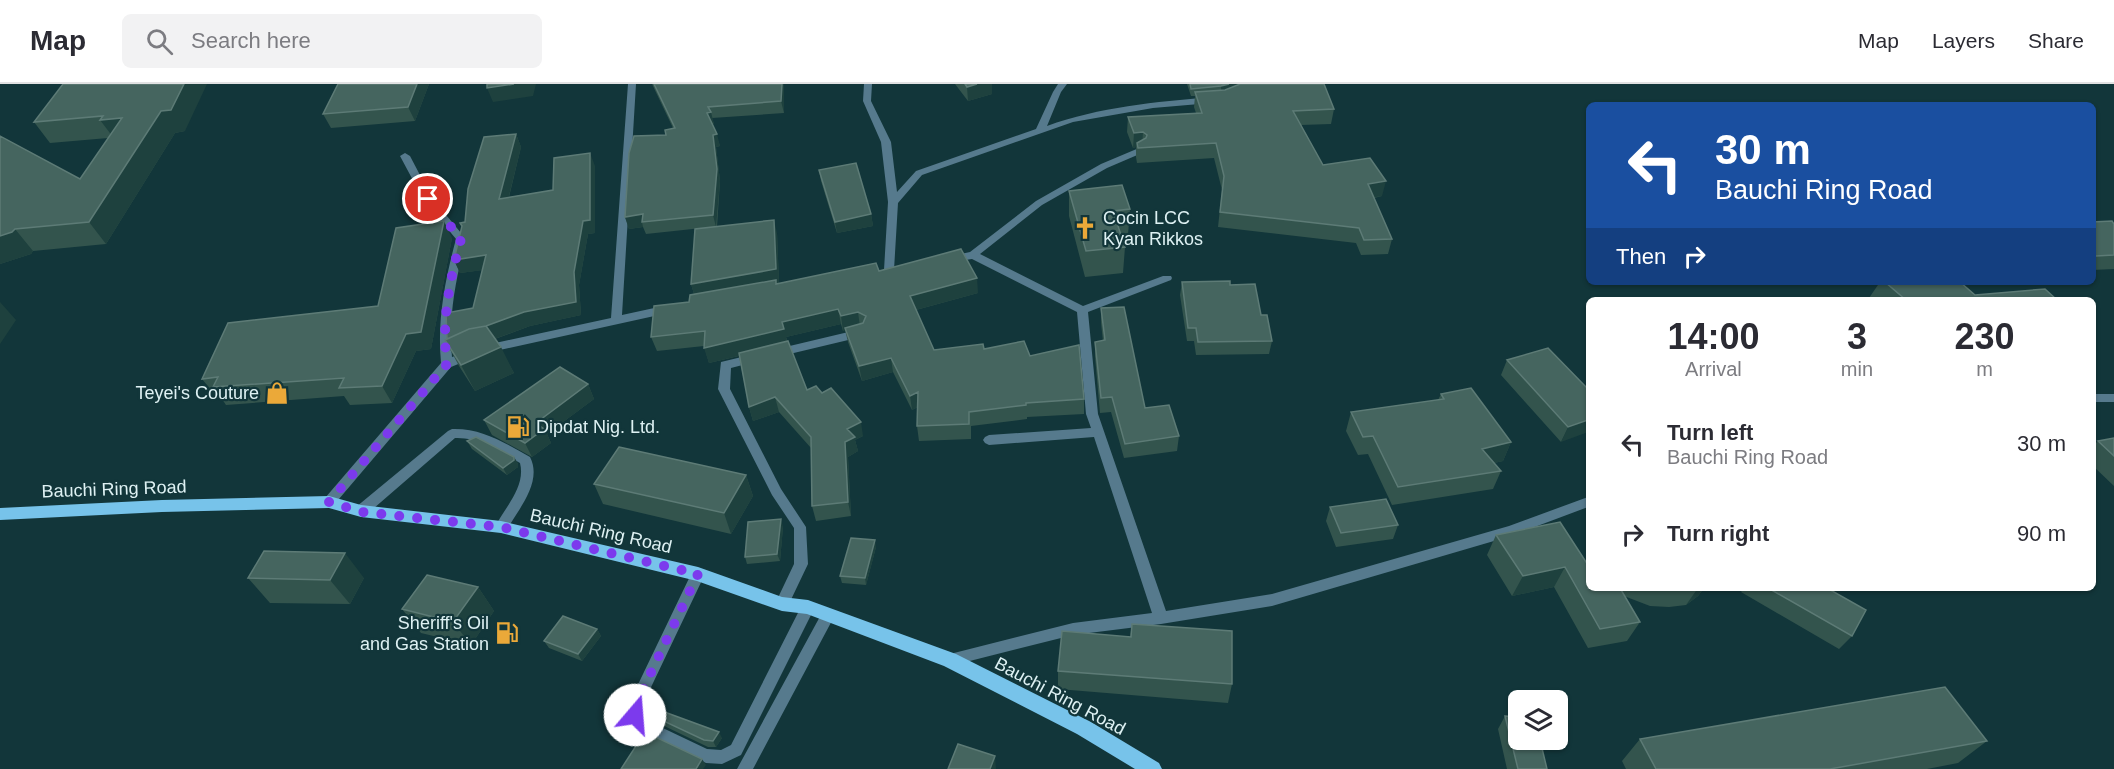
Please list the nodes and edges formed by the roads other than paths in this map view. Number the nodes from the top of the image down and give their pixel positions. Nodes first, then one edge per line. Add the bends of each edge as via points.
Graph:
1 (632, 84) edge
2 (868, 84) edge
3 (1063, 84) edge
4 (1222, 99) edge
5 (1040, 131) junction
6 (1139, 150) edge
7 (405, 156) dead end
8 (893, 202) junction
9 (973, 255) junction
10 (942, 261) edge
11 (889, 270) edge
12 (1167, 278) dead end
13 (684, 305) edge
14 (1082, 310) junction
15 (616, 320) junction
16 (861, 333) edge
17 (447, 364) junction
18 (2096, 398) edge
19 (2114, 398) edge
20 (1098, 432) junction
21 (989, 440) dead end
22 (329, 502) junction
23 (1586, 503) edge
24 (362, 512) junction
25 (0, 514) edge
26 (501, 527) junction
27 (698, 574) junction
28 (782, 604) junction
29 (808, 607) junction
30 (828, 615) junction
31 (1161, 618) junction
32 (950, 660) junction
33 (745, 769) edge
34 (1152, 769) edge

1 - 15 street
2 - 8 street via 867,101 886,142
3 - 5 street
4 - 5 street via 1153,105 1071,120
5 - 8 street via 919,173
6 - 9 street via 1039,203
7 - 17 street via 428,199 461,239 449,287 444,342
8 - 11 street
9 - 10 street
9 - 14 street
12 - 14 street
13 - 15 street
14 - 20 street via 1092,414
15 - 17 street via 479,350
16 - 28 street via 725,365 724,389 776,492 800,527 801,564
17 - 22 street
18 - 19 street
20 - 21 street
20 - 31 street
22 - 24 main road, Bauchi Ring Road
22 - 25 main road, Bauchi Ring Road
23 - 31 street via 1511,531 1272,600
24 - 26 main road, Bauchi Ring Road
24 - 26 street via 452,434 464,432 526,460 530,469
26 - 27 main road, Bauchi Ring Road
27 - 28 main road, Bauchi Ring Road
27 - 29 street via 636,704 635,715 641,725 706,756 722,757 735,750
28 - 29 main road, Bauchi Ring Road
29 - 30 main road, Bauchi Ring Road
30 - 32 main road, Bauchi Ring Road
30 - 33 street
31 - 32 street via 1073,628
32 - 34 main road, Bauchi Ring Road via 1084,728

